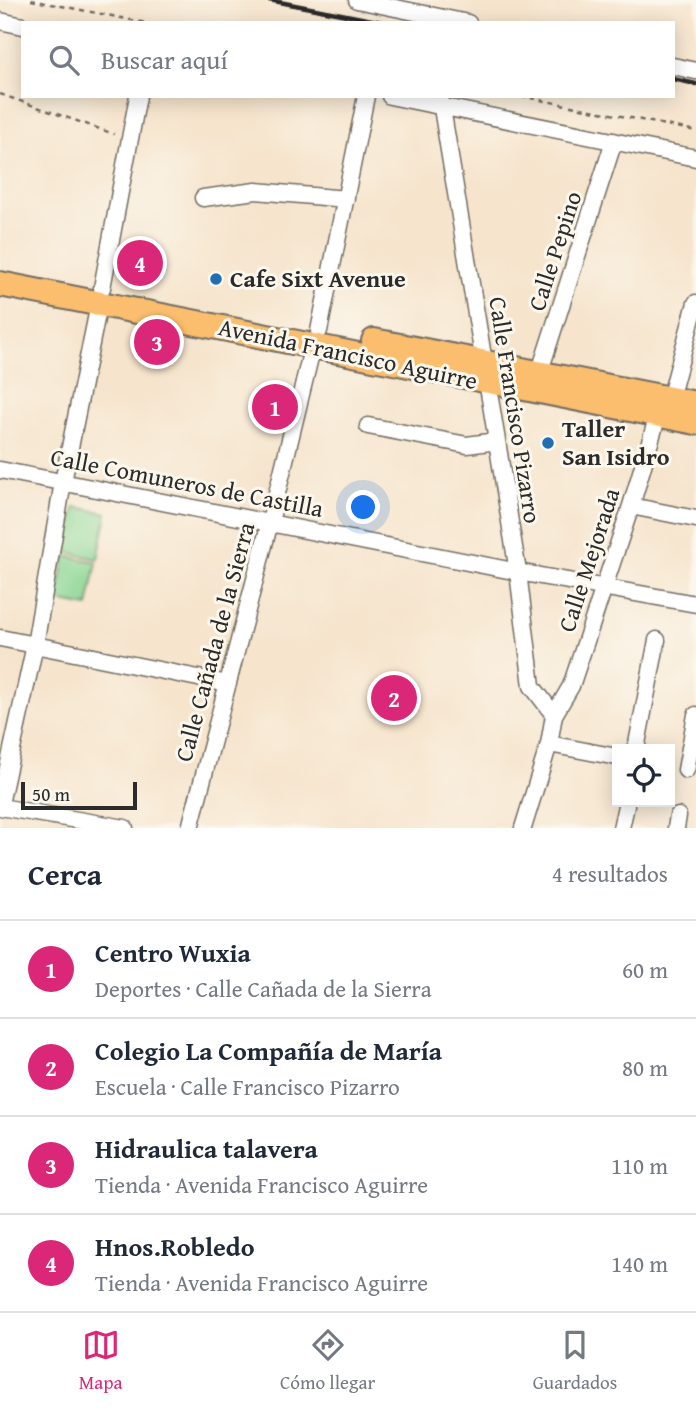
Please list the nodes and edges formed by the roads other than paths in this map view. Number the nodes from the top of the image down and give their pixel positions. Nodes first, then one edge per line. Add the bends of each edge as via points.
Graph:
1 (357, 0) edge
2 (420, 12) edge
3 (0, 21) edge
4 (459, 21) edge
5 (21, 26) edge
6 (675, 66) edge
7 (696, 71) edge
8 (138, 98) edge
9 (366, 98) edge
10 (410, 98) edge
11 (441, 101) edge
12 (614, 141) junction
13 (696, 158) edge
14 (203, 198) dead end
15 (346, 199) junction
16 (0, 268) edge
17 (0, 284) edge
18 (100, 296) junction
19 (696, 303) edge
20 (316, 338) junction
21 (487, 372) junction
22 (539, 374) junction
23 (696, 404) edge
24 (664, 407) junction
25 (696, 422) edge
26 (368, 426) dead end
27 (497, 441) junction
28 (0, 470) edge
29 (63, 482) junction
30 (631, 506) junction
31 (696, 519) edge
32 (270, 522) junction
33 (517, 572) junction
34 (605, 586) junction
35 (696, 604) edge
36 (0, 638) edge
37 (657, 640) dead end
38 (35, 645) junction
39 (228, 684) junction
40 (554, 715) junction
41 (696, 715) edge
42 (549, 744) junction
43 (637, 744) edge
44 (612, 756) edge
45 (684, 770) edge
46 (0, 805) edge
47 (626, 807) edge
48 (125, 828) edge
49 (190, 828) edge
50 (523, 828) edge
51 (621, 828) edge

1 - 2 street
2 - 4 street
3 - 5 street
6 - 7 street
8 - 18 street
9 - 15 street, Calle Cañada de la Sierra
10 - 11 street
11 - 12 street
11 - 21 street, Calle Francisco Pizarro
12 - 13 street
12 - 22 street, Calle Pepino
14 - 15 street via 256,191
15 - 20 street, Calle Cañada de la Sierra
16 - 18 main road, Avenida Francisco Aguirre
17 - 18 main road, Avenida Francisco Aguirre
18 - 20 main road, Avenida Francisco Aguirre
18 - 29 street
19 - 24 street, Calle Mejorada
20 - 21 main road, Avenida Francisco Aguirre
20 - 32 street, Calle Cañada de la Sierra
21 - 22 main road, Avenida Francisco Aguirre
21 - 24 main road, Avenida Francisco Aguirre
21 - 27 street, Calle Francisco Pizarro
22 - 24 main road, Avenida Francisco Aguirre
23 - 24 main road, Avenida Francisco Aguirre
24 - 25 main road, Avenida Francisco Aguirre
24 - 30 street, Calle Mejorada
26 - 27 street via 467,445
27 - 33 street, Calle Francisco Pizarro
28 - 29 street, Calle Comuneros de Castilla
29 - 32 street, Calle Comuneros de Castilla
29 - 38 street
30 - 31 street
30 - 34 street, Calle Mejorada
32 - 33 street, Calle Comuneros de Castilla
32 - 39 street, Calle Cañada de la Sierra
33 - 34 street, Calle Comuneros de Castilla
33 - 40 street, Calle Francisco Pizarro via 532,686
34 - 35 street, Calle Comuneros de Castilla
34 - 40 street, Calle Mejorada via 570,687
36 - 38 street
37 - 43 street
38 - 39 street
38 - 46 street
39 - 49 street, Calle Cañada de la Sierra
40 - 42 street, Calle Mejorada
41 - 45 street
42 - 44 street
42 - 50 street, Calle Mejorada
46 - 48 street
47 - 51 street

